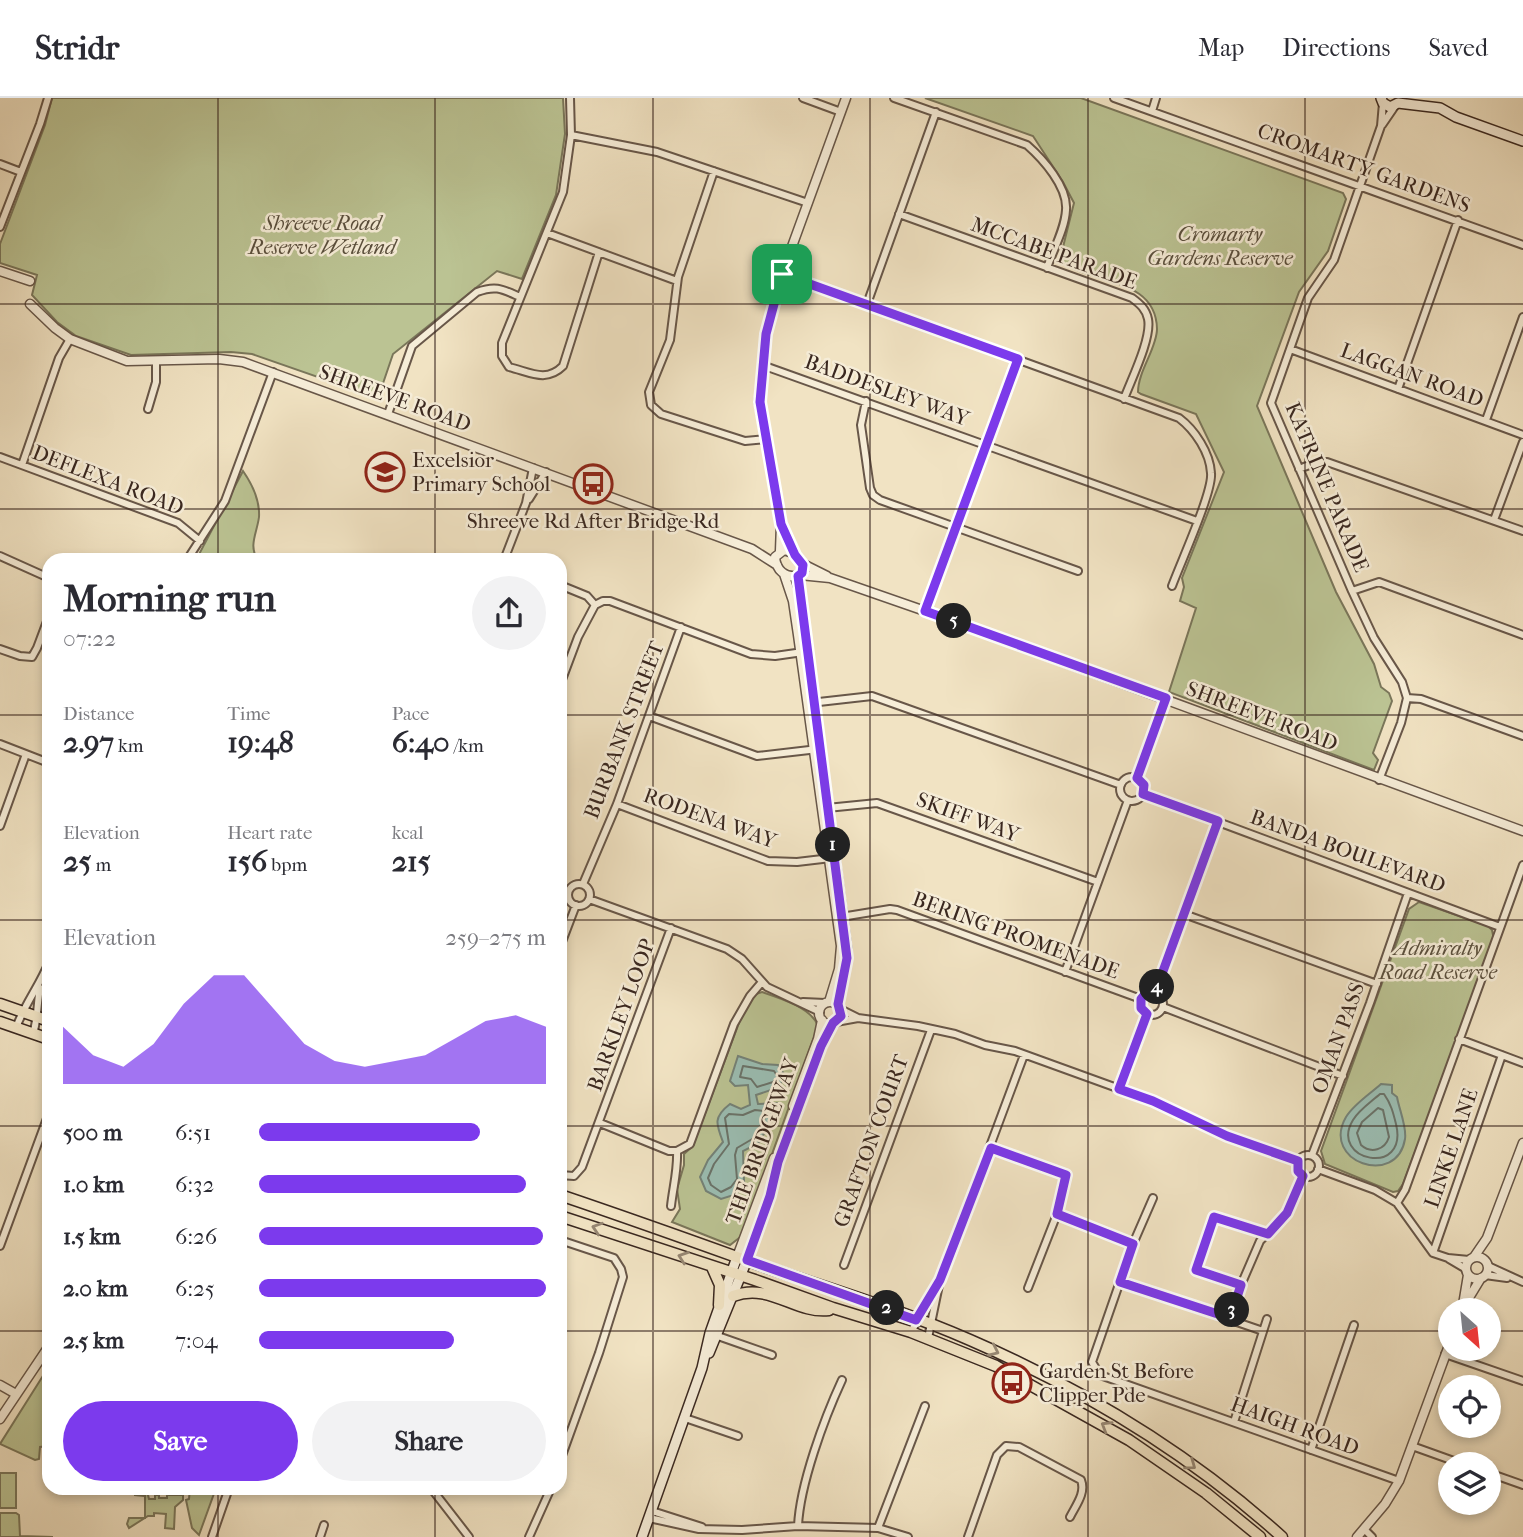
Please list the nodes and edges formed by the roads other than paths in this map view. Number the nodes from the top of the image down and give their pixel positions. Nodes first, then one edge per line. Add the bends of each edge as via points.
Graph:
1 (48, 98) edge
2 (570, 98) edge
3 (803, 98) edge
4 (846, 98) edge
5 (894, 98) edge
6 (1114, 98) edge
7 (1156, 98) edge
8 (1408, 98) edge
9 (1381, 100) edge
10 (1398, 102) edge
11 (1431, 107) junction
12 (1152, 111) junction
13 (841, 112) junction
14 (936, 112) junction
15 (1381, 126) junction
16 (571, 135) junction
17 (1523, 141) edge
18 (0, 164) edge
19 (714, 171) junction
20 (21, 172) junction
21 (1360, 186) junction
22 (808, 203) junction
23 (899, 214) junction
24 (1458, 220) junction
25 (0, 227) edge
26 (547, 233) junction
27 (1523, 245) edge
28 (598, 252) junction
29 (1047, 268) junction
30 (0, 271) edge
31 (782, 274) junction
32 (30, 281) dead end
33 (677, 281) junction
34 (520, 297) junction
35 (30, 304) dead end
36 (867, 304) junction
37 (1523, 317) edge
38 (70, 339) junction
39 (1290, 349) junction
40 (1018, 359) junction
41 (156, 361) junction
42 (762, 365) junction
43 (273, 372) junction
44 (1398, 390) junction
45 (1124, 399) junction
46 (866, 401) junction
47 (148, 409) dead end
48 (388, 414) junction
49 (1486, 420) junction
50 (1523, 435) edge
51 (766, 439) junction
52 (1523, 442) edge
53 (987, 445) junction
54 (0, 457) edge
55 (22, 465) junction
56 (533, 468) junction
57 (1299, 469) junction
58 (546, 472) junction
59 (526, 503) junction
60 (1494, 520) junction
61 (1197, 521) junction
62 (781, 524) junction
63 (957, 526) junction
64 (1523, 531) edge
65 (200, 541) junction
66 (752, 549) junction
67 (779, 552) junction
68 (192, 553) edge
69 (507, 553) edge
70 (795, 555) junction
71 (0, 556) edge
72 (803, 564) junction
73 (777, 565) junction
74 (1079, 570) dead end
75 (784, 574) junction
76 (42, 575) edge
77 (799, 576) junction
78 (830, 578) junction
79 (1172, 586) dead end
80 (567, 588) edge
81 (1352, 591) junction
82 (595, 605) junction
83 (925, 611) junction
84 (681, 627) junction
85 (42, 634) edge
86 (1523, 635) edge
87 (0, 649) edge
88 (803, 652) junction
89 (567, 666) edge
90 (1166, 698) junction
91 (1407, 698) junction
92 (811, 703) junction
93 (649, 716) junction
94 (1523, 736) edge
95 (0, 744) edge
96 (817, 750) junction
97 (26, 754) junction
98 (42, 760) edge
99 (1137, 778) junction
100 (1379, 780) junction
101 (1121, 785) junction
102 (1143, 794) junction
103 (1128, 800) junction
104 (617, 803) junction
105 (825, 808) junction
106 (1218, 821) junction
107 (0, 826) edge
108 (1523, 831) edge
109 (832, 858) junction
110 (1523, 865) edge
111 (1098, 882) junction
112 (583, 884) junction
113 (569, 891) joint
114 (1408, 892) junction
115 (589, 899) junction
116 (576, 905) junction
117 (1184, 914) junction
118 (840, 917) junction
119 (1500, 926) junction
120 (567, 929) edge
121 (671, 929) junction
122 (1065, 972) junction
123 (42, 979) joint
124 (762, 982) junction
125 (1377, 984) junction
126 (1155, 993) junction
127 (1141, 999) junction
128 (798, 1001) junction
129 (0, 1003) edge
130 (833, 1005) junction
131 (1163, 1007) junction
132 (22, 1011) junction
133 (42, 1014) edge
134 (1147, 1014) junction
135 (821, 1016) junction
136 (42, 1018) edge
137 (858, 1018) junction
138 (42, 1022) edge
139 (835, 1022) junction
140 (0, 1023) edge
141 (16, 1028) junction
142 (931, 1030) junction
143 (33, 1034) junction
144 (42, 1037) edge
145 (1460, 1039) junction
146 (1024, 1055) junction
147 (1502, 1055) junction
148 (1523, 1063) edge
149 (1343, 1076) junction
150 (1119, 1089) junction
151 (600, 1122) junction
152 (42, 1132) edge
153 (1523, 1143) edge
154 (991, 1148) junction
155 (677, 1151) junction
156 (1312, 1156) junction
157 (1298, 1161) junction
158 (1318, 1169) junction
159 (567, 1175) edge
160 (1303, 1176) junction
161 (567, 1197) edge
162 (1153, 1198) dead end
163 (1397, 1203) junction
164 (671, 1206) dead end
165 (1057, 1214) junction
166 (567, 1218) edge
167 (1268, 1234) junction
168 (1488, 1238) junction
169 (567, 1242) edge
170 (1133, 1244) junction
171 (0, 1246) edge
172 (1433, 1253) junction
173 (742, 1258) junction
174 (1448, 1258) junction
175 (1471, 1259) junction
176 (1487, 1264) junction
177 (844, 1265) dead end
178 (712, 1267) junction
179 (1466, 1272) junction
180 (736, 1274) junction
181 (1483, 1277) junction
182 (1512, 1278) junction
183 (940, 1280) junction
184 (1120, 1282) junction
185 (1523, 1282) edge
186 (1241, 1285) junction
187 (1028, 1288) dead end
188 (733, 1296) junction
189 (1463, 1298) edge
190 (1469, 1298) edge
191 (719, 1305) junction
192 (833, 1308) junction
193 (1230, 1318) junction
194 (1268, 1319) dead end
195 (916, 1320) junction
196 (931, 1325) junction
197 (1354, 1325) dead end
198 (1263, 1331) junction
199 (911, 1332) junction
200 (713, 1335) junction
201 (928, 1338) junction
202 (772, 1355) dead end
203 (42, 1356) edge
204 (1443, 1362) edge
205 (1469, 1362) edge
206 (842, 1380) dead end
207 (1523, 1381) edge
208 (0, 1385) edge
209 (16, 1394) junction
210 (925, 1406) dead end
211 (685, 1418) junction
212 (0, 1419) edge
213 (1234, 1422) junction
214 (738, 1436) dead end
215 (567, 1442) edge
216 (1412, 1446) junction
217 (1311, 1450) junction
218 (1438, 1455) edge
219 (1501, 1477) edge
220 (1399, 1481) junction
221 (1523, 1485) edge
222 (227, 1495) edge
223 (437, 1495) edge
224 (548, 1495) edge
225 (650, 1515) junction
226 (1070, 1517) dead end
227 (324, 1525) dead end
228 (798, 1526) junction
229 (878, 1528) junction
230 (1364, 1529) junction
231 (212, 1537) edge
232 (320, 1537) edge
233 (469, 1537) edge
234 (529, 1537) edge
235 (642, 1537) edge
236 (908, 1537) edge
237 (968, 1537) edge
238 (1260, 1537) edge
239 (1282, 1537) edge
240 (1357, 1537) edge
241 (1372, 1537) edge

1 - 20 street
2 - 16 street
3 - 13 street
4 - 13 street
5 - 14 street
6 - 12 street, CROMARTY GARDENS
7 - 12 street
8 - 11 main road
9 - 10 main road via 1390,107
9 - 15 street, KATRINE PARADE
10 - 11 main road
10 - 15 street, KATRINE PARADE
11 - 17 main road
12 - 21 street, CROMARTY GARDENS
13 - 22 street
14 - 23 street
14 - 29 street via 1027,145 1038,154 1062,191 1066,212
15 - 21 street, KATRINE PARADE
16 - 19 street via 657,152
16 - 26 street via 563,192
18 - 20 street
19 - 22 street
19 - 33 street
20 - 25 street
21 - 24 street, CROMARTY GARDENS
21 - 39 street, KATRINE PARADE via 1334,260 1308,298
22 - 31 street
23 - 29 street, MCCABE PARADE
23 - 36 street
24 - 27 street, CROMARTY GARDENS
24 - 44 street
26 - 28 street
26 - 34 street
28 - 33 street
28 - 34 street via 562,366 555,374 544,376 509,367 502,356 502,342
29 - 45 street, MCCABE PARADE via 1132,298 1146,312 1149,331
30 - 32 street
31 - 36 street
31 - 42 street
33 - 51 street via 670,341 649,392 651,405 661,414 745,441
34 - 48 street via 490,287 477,292 412,346
35 - 38 street, SHREEVE ROAD
36 - 40 street
37 - 49 street
38 - 41 street, SHREEVE ROAD via 127,361
38 - 55 street via 59,358
39 - 44 street, LAGGAN ROAD
39 - 57 street, KATRINE PARADE via 1271,403
40 - 45 street
40 - 53 street
41 - 43 street, SHREEVE ROAD via 219,359
41 - 47 street
42 - 46 street, BADDESLEY WAY
42 - 51 street via 760,402
43 - 48 street, SHREEVE ROAD
43 - 65 street via 225,501
44 - 49 street, LAGGAN ROAD
45 - 61 street via 1179,418 1195,433 1211,472
46 - 53 street, BADDESLEY WAY
46 - 63 street via 861,425 873,495
48 - 56 street, SHREEVE ROAD
49 - 50 street, LAGGAN ROAD
51 - 62 street
52 - 60 street
53 - 61 street, BADDESLEY WAY
53 - 63 street
54 - 55 street, DEFLEXA ROAD
55 - 65 street, DEFLEXA ROAD via 178,523
56 - 58 street, SHREEVE ROAD
56 - 59 street
57 - 60 street via 1327,462
57 - 81 street, KATRINE PARADE
58 - 59 street
58 - 66 street, SHREEVE ROAD
59 - 69 street
60 - 64 street
61 - 79 street
62 - 67 street
62 - 70 street
63 - 74 street
63 - 83 street
65 - 68 street
66 - 67 street, SHREEVE ROAD
66 - 73 street, SHREEVE ROAD
67 - 70 street, SHREEVE ROAD
67 - 73 street
70 - 72 street, SHREEVE ROAD
71 - 76 street
72 - 77 street
72 - 78 street, SHREEVE ROAD
73 - 75 street, SHREEVE ROAD
75 - 77 street, SHREEVE ROAD
75 - 88 street, THE BRIDGEWAY
77 - 78 street, SHREEVE ROAD
77 - 88 street, THE BRIDGEWAY
78 - 83 street, SHREEVE ROAD
80 - 82 street
81 - 86 street via 1379,582
81 - 91 street, KATRINE PARADE
82 - 84 street via 610,601
82 - 89 street
83 - 90 street, SHREEVE ROAD
84 - 88 street via 751,654
84 - 93 street, BURBANK STREET
85 - 87 street via 32,657
88 - 92 street, THE BRIDGEWAY
90 - 99 street
90 - 100 street, SHREEVE ROAD
91 - 94 street via 1422,699
91 - 100 street
92 - 96 street, THE BRIDGEWAY
92 - 101 street via 872,696
93 - 96 street via 757,755
93 - 104 street, BURBANK STREET
95 - 97 street
96 - 105 street, THE BRIDGEWAY
97 - 98 street
97 - 107 street
99 - 101 street via 1128,778
99 - 102 street via 1144,785
100 - 108 street, SHREEVE ROAD
101 - 103 street
102 - 103 street
102 - 106 street, BANDA BOULEVARD
103 - 111 street
104 - 109 street, RODENA WAY via 768,861
104 - 112 street, BURBANK STREET
105 - 109 street, THE BRIDGEWAY
105 - 111 street, SKIFF WAY via 877,803
106 - 114 street, BANDA BOULEVARD
106 - 117 street
109 - 118 street, THE BRIDGEWAY
110 - 119 street
111 - 122 street
112 - 113 street
112 - 115 street via 589,889
113 - 116 street
114 - 119 street, BANDA BOULEVARD
114 - 125 street, OMAN PASS
115 - 116 street
115 - 121 street
116 - 120 street
117 - 125 street
117 - 126 street
118 - 122 street, BERING PROMENADE via 897,910
118 - 130 street, THE BRIDGEWAY via 841,953
119 - 145 street
121 - 124 street via 727,949
121 - 151 street, BARKLEY LOOP
122 - 127 street, BERING PROMENADE
123 - 132 street
123 - 133 street via 37,1001
124 - 128 street
124 - 155 street via 734,1024 690,1144
125 - 149 street, OMAN PASS
126 - 127 street
126 - 131 street via 1162,998
127 - 134 street
128 - 130 street
128 - 135 street
129 - 132 main road
130 - 135 street, THE BRIDGEWAY
130 - 137 street
130 - 139 street, THE BRIDGEWAY via 841,1016
131 - 134 street via 1156,1014
131 - 149 street
132 - 136 main road
132 - 141 street
134 - 150 street
135 - 139 street
135 - 173 street, THE BRIDGEWAY via 818,1039
137 - 139 street
137 - 142 street
138 - 143 street
139 - 173 street, THE BRIDGEWAY via 821,1046 770,1196
140 - 141 main road
141 - 143 main road
142 - 146 street
142 - 177 street, GRAFTON COURT
143 - 144 main road
145 - 147 street
145 - 163 street
146 - 150 street
146 - 154 street
147 - 148 street
147 - 172 street, LINKE LANE
149 - 156 street, OMAN PASS
150 - 157 street
151 - 155 street
151 - 159 street, BARKLEY LOOP via 582,1167
152 - 171 street
153 - 168 street
154 - 165 street via 1066,1175
154 - 183 street
155 - 164 street
156 - 157 street via 1307,1154
156 - 158 street
157 - 160 street
158 - 160 street
158 - 163 street
160 - 167 street via 1287,1213
161 - 173 main road
162 - 170 street
163 - 172 street
165 - 170 street
165 - 187 street
178 -> 166 main road
167 - 186 street via 1260,1241
167 - 186 street via 1214,1217 1196,1270
168 - 175 street
168 - 176 street
169 - 215 street via 614,1258 623,1277
170 - 184 street
172 - 174 street
173 - 180 main road, THE BRIDGEWAY
173 - 195 main road
174 - 175 street
174 - 179 street
175 - 176 street via 1482,1258
175 - 179 street
176 - 181 street
176 - 182 street
178 - 180 main road
178 - 191 main road via 720,1285
179 - 181 street via 1475,1279
179 - 189 street
180 - 188 main road
180 - 191 main road
180 - 192 main road
181 - 182 street
181 - 190 street
182 - 185 street
183 - 195 street
183 - 196 street
184 - 193 street
184 - 213 street, HAIGH ROAD via 1092,1362 1100,1375
186 - 193 street
188 - 192 main road via 762,1292 816,1310
188 - 200 main road
191 - 200 main road
192 - 199 main road
193 - 198 street
194 - 198 street
195 - 196 main road
195 - 199 street
196 - 201 street
196 -> 239 main road via 1111,1410
197 - 217 street
198 - 213 street
199 - 201 main road
200 - 202 street
200 - 211 main road
238 -> 201 main road via 1178,1473 1100,1422 996,1366
203 - 209 street
204 - 216 street
205 - 207 street
206 - 228 street via 799,1504
208 - 209 street
209 - 212 street
210 - 229 street
211 - 214 street
211 - 225 main road
213 - 217 street, HAIGH ROAD
216 - 218 street
216 - 220 street
217 - 220 street, HAIGH ROAD
219 - 221 street
220 - 230 street
222 - 231 street
223 - 233 street
224 - 234 street
225 - 228 street via 687,1527 723,1531
225 - 235 main road
226 - 237 street via 1082,1494 1081,1480 1019,1447 1006,1446 997,1455
227 - 232 street
228 - 229 street
229 - 236 street
230 - 240 street
230 - 241 street

